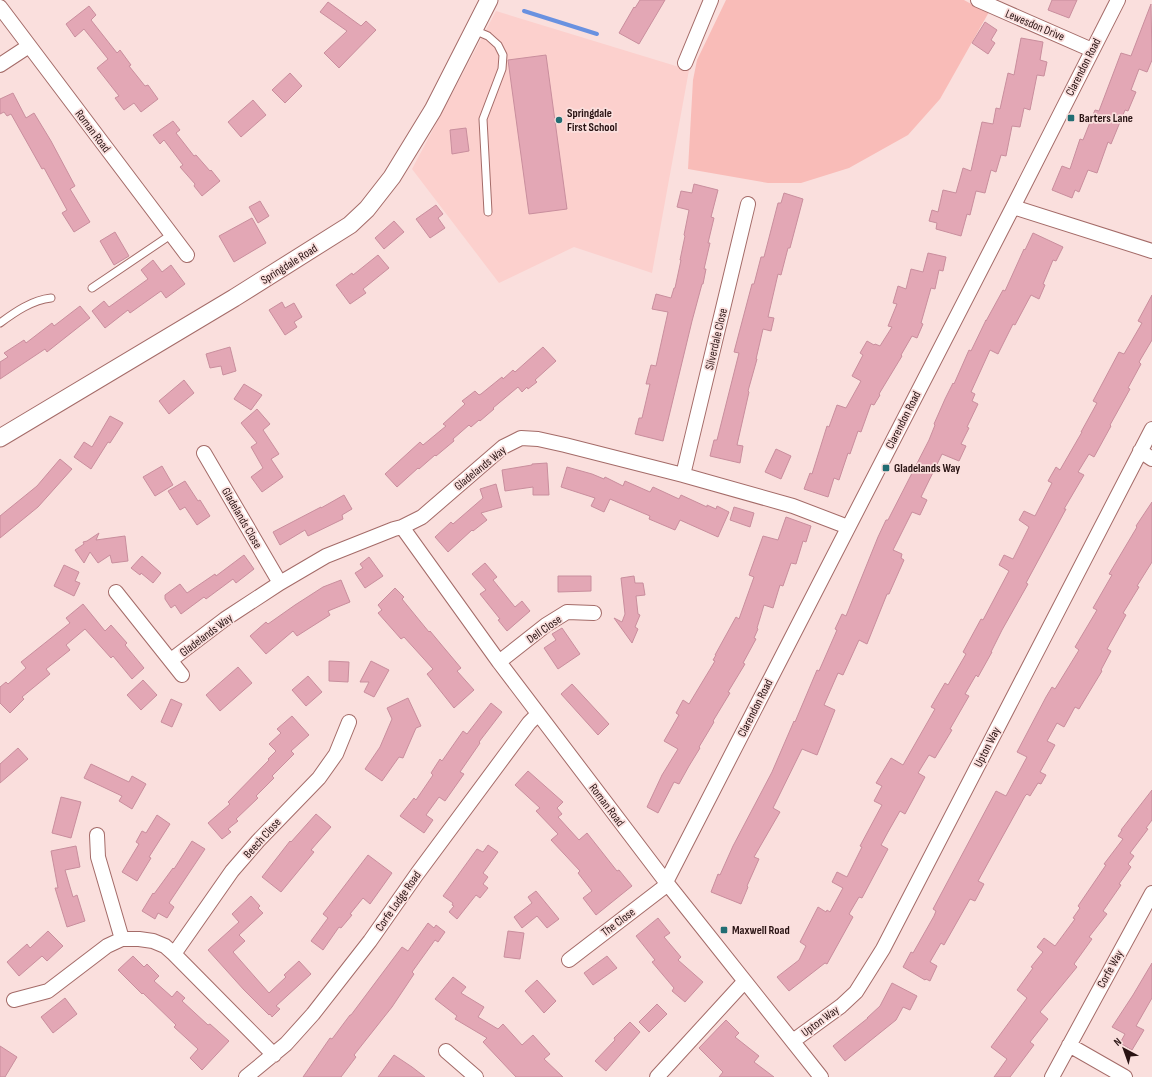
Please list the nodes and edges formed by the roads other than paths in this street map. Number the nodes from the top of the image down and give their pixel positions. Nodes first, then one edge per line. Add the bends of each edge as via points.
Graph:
1 (489, 0) edge
2 (711, 0) edge
3 (978, 0) edge
4 (1118, 0) edge
5 (0, 7) edge
6 (474, 30) junction
7 (29, 46) junction
8 (1092, 50) junction
9 (686, 63) dead end
10 (0, 65) edge
11 (748, 204) dead end
12 (1013, 207) junction
13 (488, 212) dead end
14 (172, 234) junction
15 (1152, 251) edge
16 (187, 255) dead end
17 (92, 288) dead end
18 (51, 298) dead end
19 (0, 323) edge
20 (1152, 429) edge
21 (0, 438) edge
22 (1140, 451) junction
23 (204, 453) dead end
24 (1152, 459) edge
25 (683, 475) junction
26 (402, 527) junction
27 (848, 527) junction
28 (280, 583) junction
29 (116, 592) dead end
30 (594, 613) dead end
31 (171, 660) junction
32 (499, 662) junction
33 (182, 675) dead end
34 (538, 714) junction
35 (349, 722) dead end
36 (97, 835) dead end
37 (667, 883) junction
38 (1152, 893) edge
39 (122, 939) junction
40 (174, 954) junction
41 (569, 960) dead end
42 (744, 982) junction
43 (14, 1000) dead end
44 (792, 1041) junction
45 (1069, 1045) junction
46 (446, 1051) dead end
47 (274, 1055) junction
48 (246, 1077) edge
49 (476, 1077) edge
50 (657, 1077) edge
51 (821, 1077) edge
52 (1052, 1077) edge
53 (1125, 1077) edge

1 - 6 street, Springdale Road
2 - 9 street
3 - 8 street, Lewesdon Drive
4 - 8 street, Clarendon Road
5 - 7 street, Roman Road
6 - 13 lane via 488,36 503,54 502,69 483,119
6 - 21 street, Springdale Road via 433,110 392,177 367,209 350,225 234,298
7 - 10 street
7 - 14 street, Roman Road
8 - 12 street, Clarendon Road
11 - 25 street, Silverdale Close
12 - 15 street
12 - 27 street, Clarendon Road
14 - 16 street, Roman Road
14 - 17 lane
18 - 19 lane via 43,298
20 - 22 street, Upton Way
22 - 24 street
22 - 44 street, Upton Way via 883,950 856,992
23 - 28 street, Gladelands Close
25 - 26 street, Gladelands Way via 565,445 521,438 503,447 422,516
25 - 27 street, Gladelands Way via 793,506
26 - 28 street, Gladelands Way via 326,556
26 - 32 street, Roman Road
27 - 37 street, Clarendon Road
28 - 31 street, Gladelands Way via 225,619
29 - 31 street, Gladelands Way
30 - 32 street, Dell Close via 567,612
31 - 33 street, Gladelands Way
32 - 34 street, Roman Road
34 - 37 street, Roman Road
34 - 47 street, Corfe Lodge Road via 426,861 370,941 313,1014
35 - 40 street, Beech Close via 336,754 319,778 232,872
36 - 39 street via 98,857
37 - 41 street, The Close
37 - 42 street, Roman Road
38 - 45 street, Corfe Way
39 - 40 street via 153,941 165,946
39 - 43 street via 107,946 48,991
40 - 47 street
42 - 44 street, Roman Road
42 - 50 street
44 - 51 street, Roman Road
45 - 52 street, Corfe Way
45 - 53 street
46 - 49 street
47 - 48 street, Corfe Lodge Road

